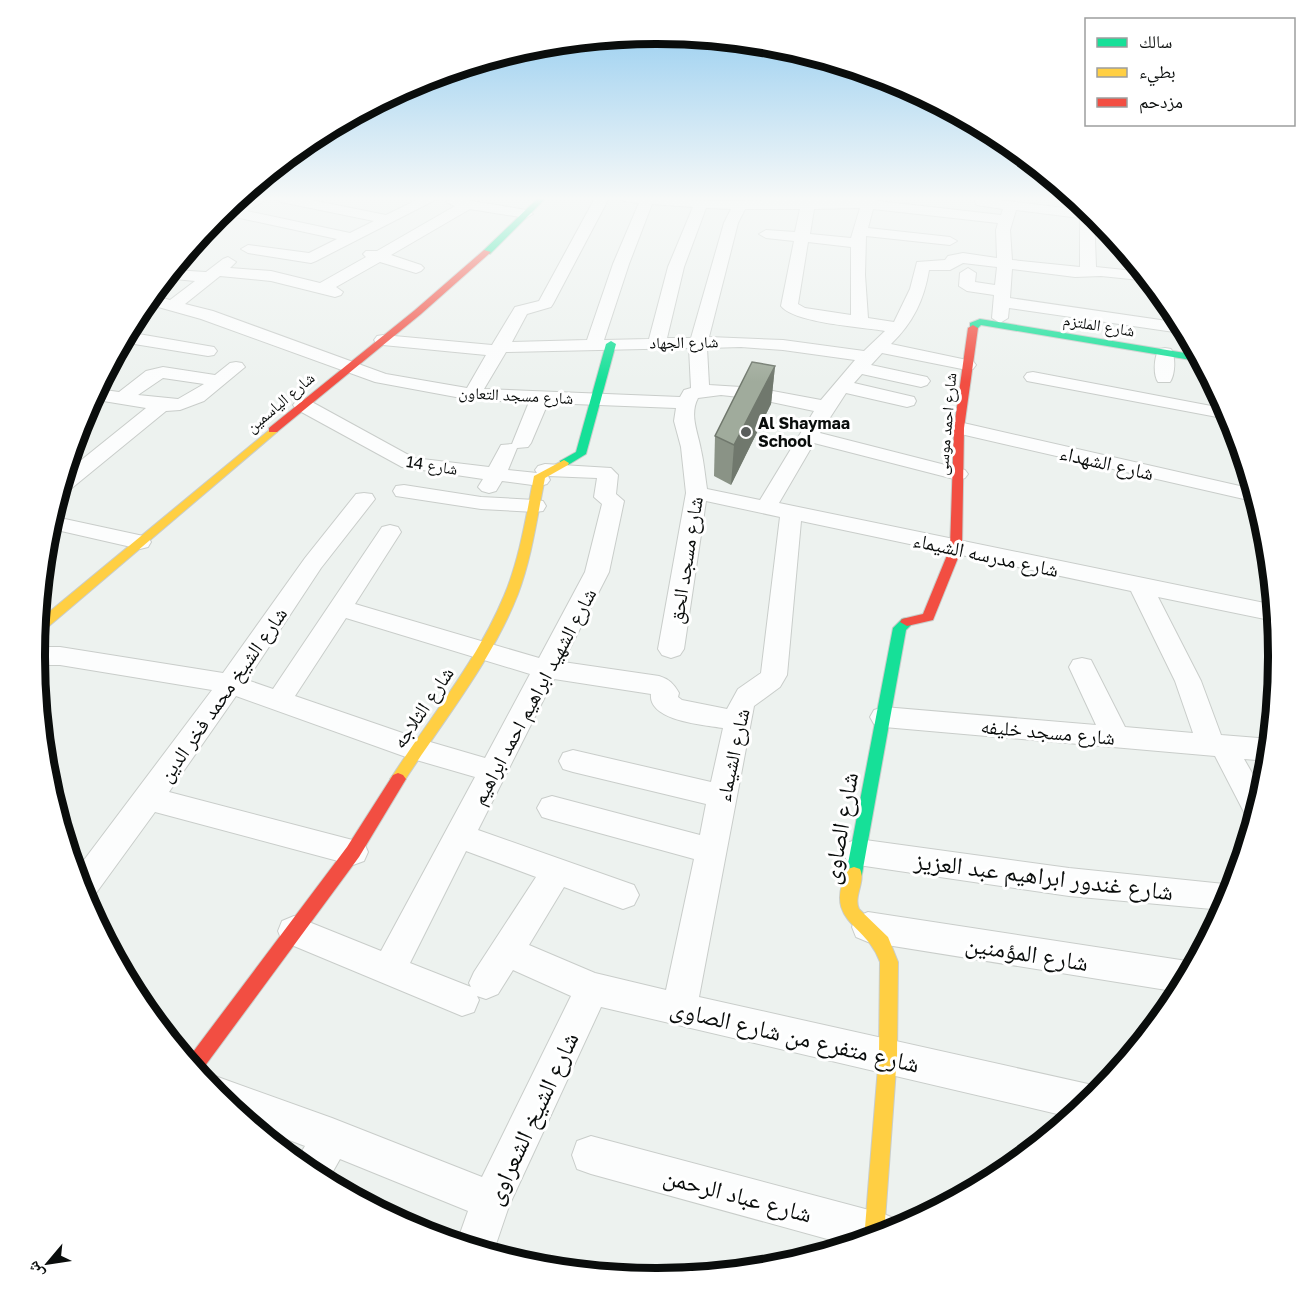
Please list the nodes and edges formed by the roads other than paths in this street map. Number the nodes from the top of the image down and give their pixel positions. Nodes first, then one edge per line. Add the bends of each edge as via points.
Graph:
1 (233, 259) edge
2 (377, 259) edge
3 (387, 259) edge
4 (475, 259) edge
5 (569, 259) edge
6 (623, 259) edge
7 (678, 259) edge
8 (721, 259) edge
9 (797, 259) edge
10 (863, 259) edge
11 (953, 259) edge
12 (968, 259) edge
13 (1005, 259) edge
14 (1088, 259) edge
15 (1005, 263) junction
16 (417, 268) dead end
17 (1088, 272) junction
18 (968, 273) dead end
19 (178, 274) edge
20 (212, 274) junction
21 (1136, 276) edge
22 (1071, 291) dead end
23 (966, 295) dead end
24 (1002, 298) junction
25 (162, 302) edge
26 (1148, 302) dead end
27 (150, 312) edge
28 (1072, 312) junction
29 (860, 322) junction
30 (1150, 323) junction
31 (995, 324) junction
32 (1172, 327) edge
33 (898, 328) junction
34 (133, 338) edge
35 (383, 340) junction
36 (699, 341) junction
37 (657, 343) junction
38 (603, 344) junction
39 (499, 349) junction
40 (208, 351) dead end
41 (1165, 353) junction
42 (869, 357) junction
43 (1191, 357) edge
44 (967, 365) junction
45 (349, 366) junction
46 (236, 367) dead end
47 (1033, 377) dead end
48 (1164, 378) dead end
49 (218, 381) junction
50 (921, 381) dead end
51 (842, 386) junction
52 (472, 394) junction
53 (103, 395) edge
54 (541, 397) junction
55 (693, 397) junction
56 (123, 398) junction
57 (598, 399) junction
58 (907, 401) dead end
59 (161, 405) junction
60 (303, 405) junction
61 (825, 407) junction
62 (1218, 413) edge
63 (959, 428) junction
64 (809, 436) junction
65 (495, 474) junction
66 (958, 474) junction
67 (542, 475) junction
68 (71, 479) edge
69 (404, 491) dead end
70 (697, 493) junction
71 (1247, 494) edge
72 (364, 499) dead end
73 (481, 503) junction
74 (535, 506) junction
75 (778, 511) junction
76 (59, 524) edge
77 (390, 532) dead end
78 (140, 542) junction
79 (956, 548) junction
80 (1141, 587) junction
81 (339, 608) junction
82 (1267, 611) edge
83 (46, 622) edge
84 (671, 649) dead end
85 (483, 652) junction
86 (45, 656) edge
87 (1082, 667) dead end
88 (546, 669) junction
89 (230, 684) junction
90 (279, 700) junction
91 (884, 717) junction
92 (738, 721) junction
93 (1116, 737) junction
94 (1217, 744) junction
95 (416, 748) junction
96 (1261, 749) edge
97 (573, 761) dead end
98 (492, 771) junction
99 (723, 796) junction
100 (150, 799) junction
101 (1251, 800) edge
102 (552, 808) dead end
103 (460, 836) junction
104 (711, 851) junction
105 (353, 852) junction
106 (858, 852) junction
107 (557, 871) junction
108 (88, 881) edge
109 (623, 895) dead end
110 (1219, 896) edge
111 (867, 927) junction
112 (294, 931) junction
113 (507, 951) junction
114 (389, 969) junction
115 (1178, 976) edge
116 (592, 989) junction
117 (679, 1010) junction
118 (888, 1055) junction
119 (198, 1061) edge
120 (1076, 1100) edge
121 (240, 1103) edge
122 (332, 1137) junction
123 (591, 1155) dead end
124 (316, 1164) edge
125 (491, 1201) junction
126 (877, 1226) edge
127 (865, 1231) edge
128 (478, 1241) edge

1 - 20 street
2 - 20 street via 329,290 271,276
3 - 16 street
4 - 35 street, شارع الياسمين
5 - 39 street via 545,304 521,311
6 - 38 street
7 - 37 street
8 - 36 street, شارع مسجد الحق
9 - 29 street via 789,306 800,312
10 - 29 street
11 - 33 street via 950,265 922,265 914,302
12 - 15 street
13 - 15 street
14 - 17 street
15 - 17 street
15 - 24 street
17 - 21 street
18 - 24 street via 968,286
19 - 20 street
20 - 25 street
22 - 28 street
23 - 24 street
24 - 28 street
24 - 31 street via 1000,321
25 - 27 street
25 - 45 street, شارع مسجد التعاون
26 - 30 street
28 - 30 street
29 - 33 street
30 - 32 street
31 - 41 street, شارع الملتزم
31 - 44 street, شارع احمد موسى via 973,325
33 - 42 street
34 - 40 street
35 - 39 street, شارع الجهاد
35 - 45 street, شارع الياسمين
36 - 37 street, شارع الجهاد
36 - 42 street, شارع الجهاد via 783,345
36 - 55 street, شارع مسجد الحق
37 - 38 street, شارع الجهاد
38 - 39 street, شارع الجهاد
38 - 57 street
39 - 52 street
41 - 43 street, شارع الملتزم
41 - 48 street
42 - 44 street
42 - 50 street
42 - 51 street
44 - 63 street, شارع احمد موسى
45 - 52 street, شارع مسجد التعاون via 381,378
45 - 60 street, شارع الياسمين
46 - 49 street
47 - 62 street
49 - 56 street via 163,372 152,375
49 - 59 street via 192,402
51 - 58 street
51 - 61 street
52 - 54 street, شارع مسجد التعاون
53 - 56 street
54 - 57 street, شارع مسجد التعاون
54 - 65 street
55 - 57 street, شارع مسجد التعاون
55 - 61 street via 724,389
55 - 70 street, شارع مسجد الحق via 684,422
56 - 59 street
57 - 67 street via 581,454
59 - 68 street
60 - 65 street, شارع 14 via 399,460
60 - 78 street, شارع الياسمين
61 - 64 street
63 - 66 street, شارع احمد موسى
63 - 71 street, شارع الشهداء
64 - 66 street
64 - 75 street
65 - 67 street, شارع 14
65 - 73 street
66 - 79 street, شارع احمد موسى
67 - 74 street, شارع الثلاجه
67 - 88 street, شارع الشهيد ابراهيم احمد ابراهيم via 604,472 609,477 604,497 614,503 594,580
69 - 73 street
70 - 75 street, شارع مدرسه الشيماء
70 - 84 street, شارع مسجد الحق
72 - 89 street, شارع الشيخ محمد فخر الدين via 313,563
73 - 74 street
74 - 85 street, شارع الثلاجه via 506,607
75 - 79 street, شارع مدرسه الشيماء
75 - 92 street, شارع الشيماء via 774,675 744,698
76 - 78 street
77 - 81 street
78 - 83 street, شارع الياسمين
79 - 80 street, شارع مدرسه الشيماء
79 - 91 street, شارع الصاوى via 928,617 910,620 900,628
80 - 82 street, شارع مدرسه الشيماء
80 - 94 street
81 - 85 street
81 - 90 street
85 - 88 street
85 - 95 street, شارع الثلاجه
86 - 89 street
87 - 93 street
88 - 92 street via 659,686 666,693 666,703 674,709
88 - 98 street, شارع الشهيد ابراهيم احمد ابراهيم
89 - 90 street
89 - 100 street, شارع الشيخ محمد فخر الدين
90 - 95 street
91 - 93 street, شارع مسجد خليفه
91 - 106 street, شارع الصاوى
92 - 99 street, شارع الشيماء
93 - 94 street, شارع مسجد خليفه
94 - 96 street, شارع مسجد خليفه
94 - 101 street
95 - 98 street
95 - 105 street, شارع الثلاجه
97 - 99 street
98 - 103 street, شارع الشهيد ابراهيم احمد ابراهيم
99 - 104 street, شارع الشيماء
100 - 105 street
100 - 108 street, شارع الشيخ محمد فخر الدين
102 - 104 street
103 - 107 street
103 - 114 street, شارع الشهيد ابراهيم احمد ابراهيم
104 - 117 street, شارع الشيماء
105 - 112 street, شارع الثلاجه
106 - 110 street, شارع غندور ابراهيم عبد العزيز via 1069,882
106 - 111 street, شارع الصاوى via 848,904 852,914
107 - 109 street
107 - 113 street
111 - 115 street, شارع المؤمنين
111 - 118 street, شارع الصاوى via 882,944 889,962
112 - 114 street
112 - 119 street, شارع الثلاجه
113 - 114 street via 474,992
113 - 116 street, شارع متفرع من شارع الصاوى
116 - 117 street, شارع متفرع من شارع الصاوى
116 - 125 street, شارع الشيخ الشعراوى
117 - 118 street, شارع متفرع من شارع الصاوى
118 - 120 street, شارع متفرع من شارع الصاوى
118 - 126 street, شارع الصاوى
121 - 122 street
122 - 124 street
122 - 125 street
123 - 127 street, شارع عباد الرحمن
125 - 128 street, شارع الشيخ الشعراوى

